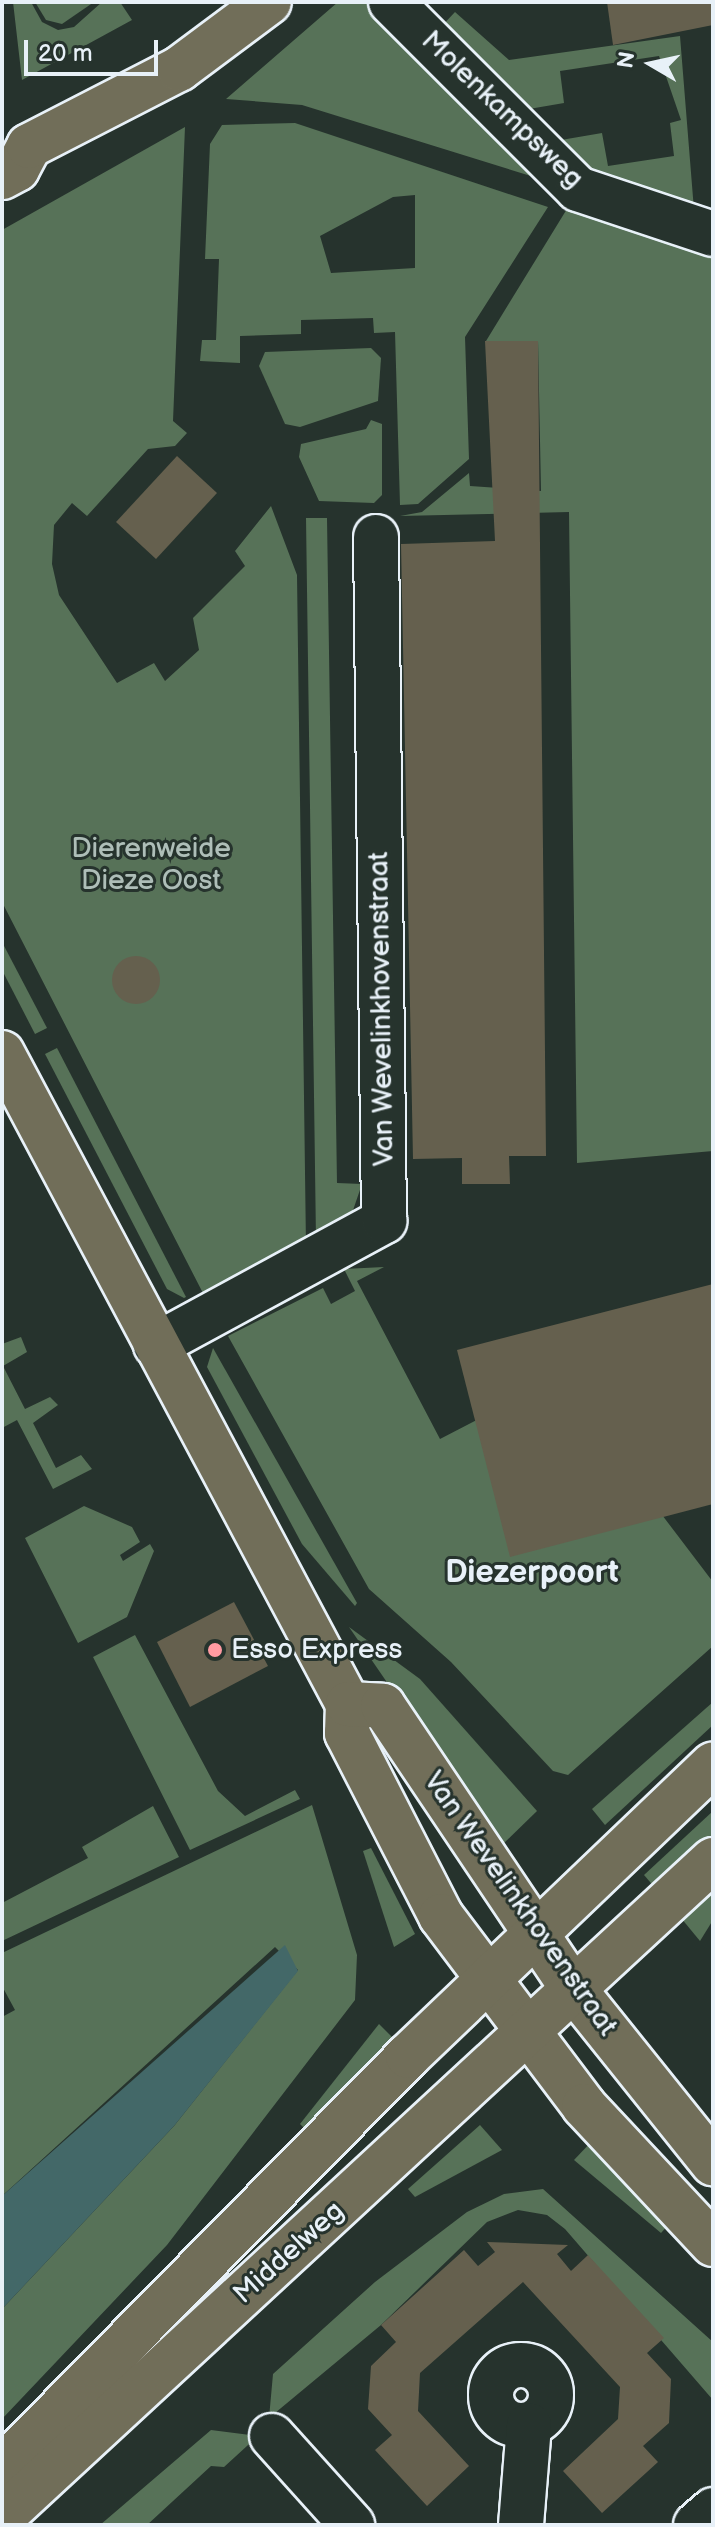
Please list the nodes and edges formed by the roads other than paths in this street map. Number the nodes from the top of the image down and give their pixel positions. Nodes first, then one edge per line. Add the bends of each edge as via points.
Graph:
1 (269, 2) edge
2 (391, 2) edge
3 (11, 154) edge
4 (713, 234) edge
5 (376, 537) dead end
6 (2, 1053) edge
7 (156, 1345) junction
8 (348, 1704) junction
9 (713, 1765) edge
10 (713, 1860) edge
11 (533, 1933) junction
12 (485, 1980) junction
13 (572, 1987) junction
14 (525, 2034) junction
15 (713, 2163) edge
16 (713, 2244) edge
17 (529, 2425) dead end
18 (272, 2436) dead end
19 (2, 2468) edge
20 (713, 2510) edge
21 (2, 2517) edge
22 (352, 2525) edge
23 (521, 2525) edge
24 (696, 2525) edge

1 - 3 main road via 179,69
2 - 4 street, Molenkampsweg via 578,189
5 - 7 street, Van Wevelinkhovenstraat via 384,1221
6 - 7 main road, Van Wevelinkhovenstraat
7 - 8 main road, Van Wevelinkhovenstraat
8 - 11 main road, Van Wevelinkhovenstraat via 383,1706
8 - 12 main road, Van Wevelinkhovenstraat via 347,1733 441,1916
9 - 11 main road, Middelweg
10 - 13 main road, Middelweg
11 - 12 main road, Middelweg
11 - 13 main road, Van Wevelinkhovenstraat
12 - 14 main road, Van Wevelinkhovenstraat
12 - 19 main road, Middelweg
13 - 14 main road, Middelweg
13 - 15 main road, Van Wevelinkhovenstraat
14 - 16 main road, Van Wevelinkhovenstraat
14 - 21 main road, Middelweg
17 - 23 street
18 - 22 street
20 - 24 street

